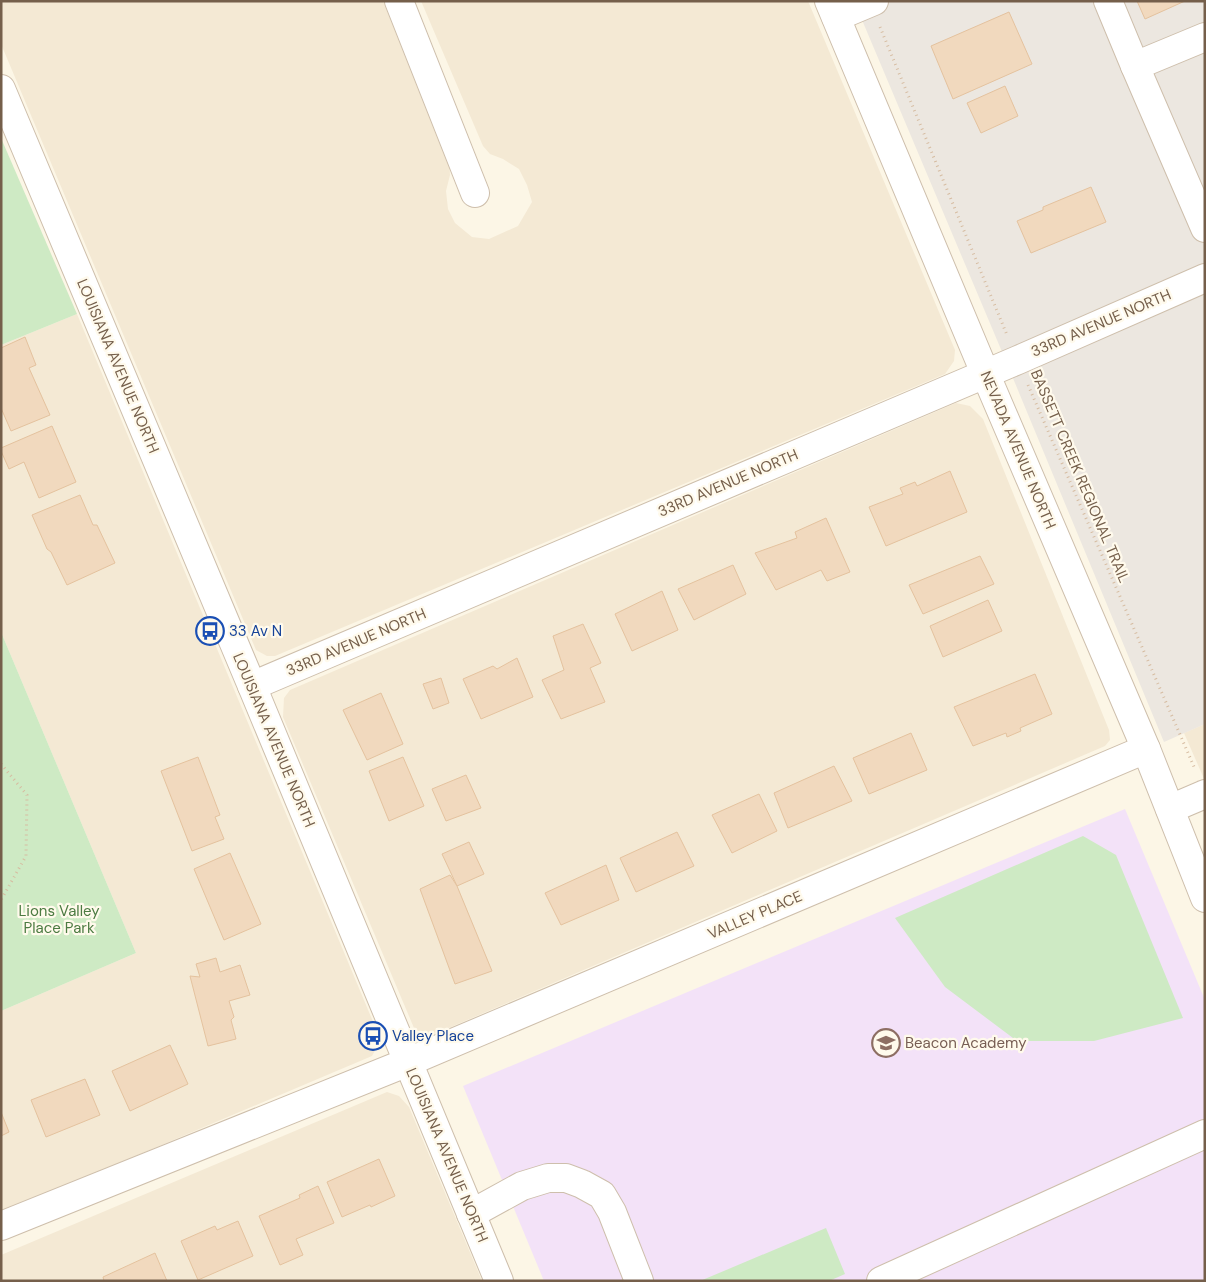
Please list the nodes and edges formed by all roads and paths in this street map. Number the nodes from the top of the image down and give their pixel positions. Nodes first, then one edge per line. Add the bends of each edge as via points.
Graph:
1 (399, 1) edge
2 (1108, 1) edge
3 (872, 2) edge
4 (833, 9) edge
5 (1205, 37) edge
6 (1135, 66) junction
7 (1, 89) edge
8 (475, 193) dead end
9 (1202, 216) edge
10 (1205, 278) edge
11 (1018, 360) junction
12 (985, 373) junction
13 (252, 686) junction
14 (1146, 749) junction
15 (1, 764) edge
16 (1201, 784) edge
17 (1170, 809) junction
18 (1205, 898) edge
19 (1, 900) edge
20 (408, 1062) junction
21 (1205, 1134) edge
22 (471, 1214) junction
23 (1, 1226) edge
24 (920, 1273) edge
25 (499, 1281) edge
26 (639, 1281) edge
27 (881, 1281) edge

1 - 8 street
2 - 6 street
3 - 4 street
3 - 11 path, BASSETT CREEK REGIONAL TRAIL
4 - 12 street, NEVADA AVENUE NORTH
5 - 6 street
6 - 9 street
7 - 13 street, LOUISIANA AVENUE NORTH
10 - 11 street, 33RD AVENUE NORTH
11 - 12 street, 33RD AVENUE NORTH
11 - 16 path, BASSETT CREEK REGIONAL TRAIL
12 - 13 street, 33RD AVENUE NORTH
12 - 14 street, NEVADA AVENUE NORTH
13 - 20 street, LOUISIANA AVENUE NORTH
14 - 17 street, NEVADA AVENUE NORTH
14 - 20 street, VALLEY PLACE
15 - 19 path via 27,795 26,856
16 - 17 street
17 - 18 street, NEVADA AVENUE NORTH
20 - 22 street, LOUISIANA AVENUE NORTH
20 - 23 street, VALLEY PLACE
21 - 24 street
22 - 25 street, LOUISIANA AVENUE NORTH
22 - 26 street via 522,1186 548,1178 566,1178 582,1184 602,1195 612,1212
24 - 27 street

